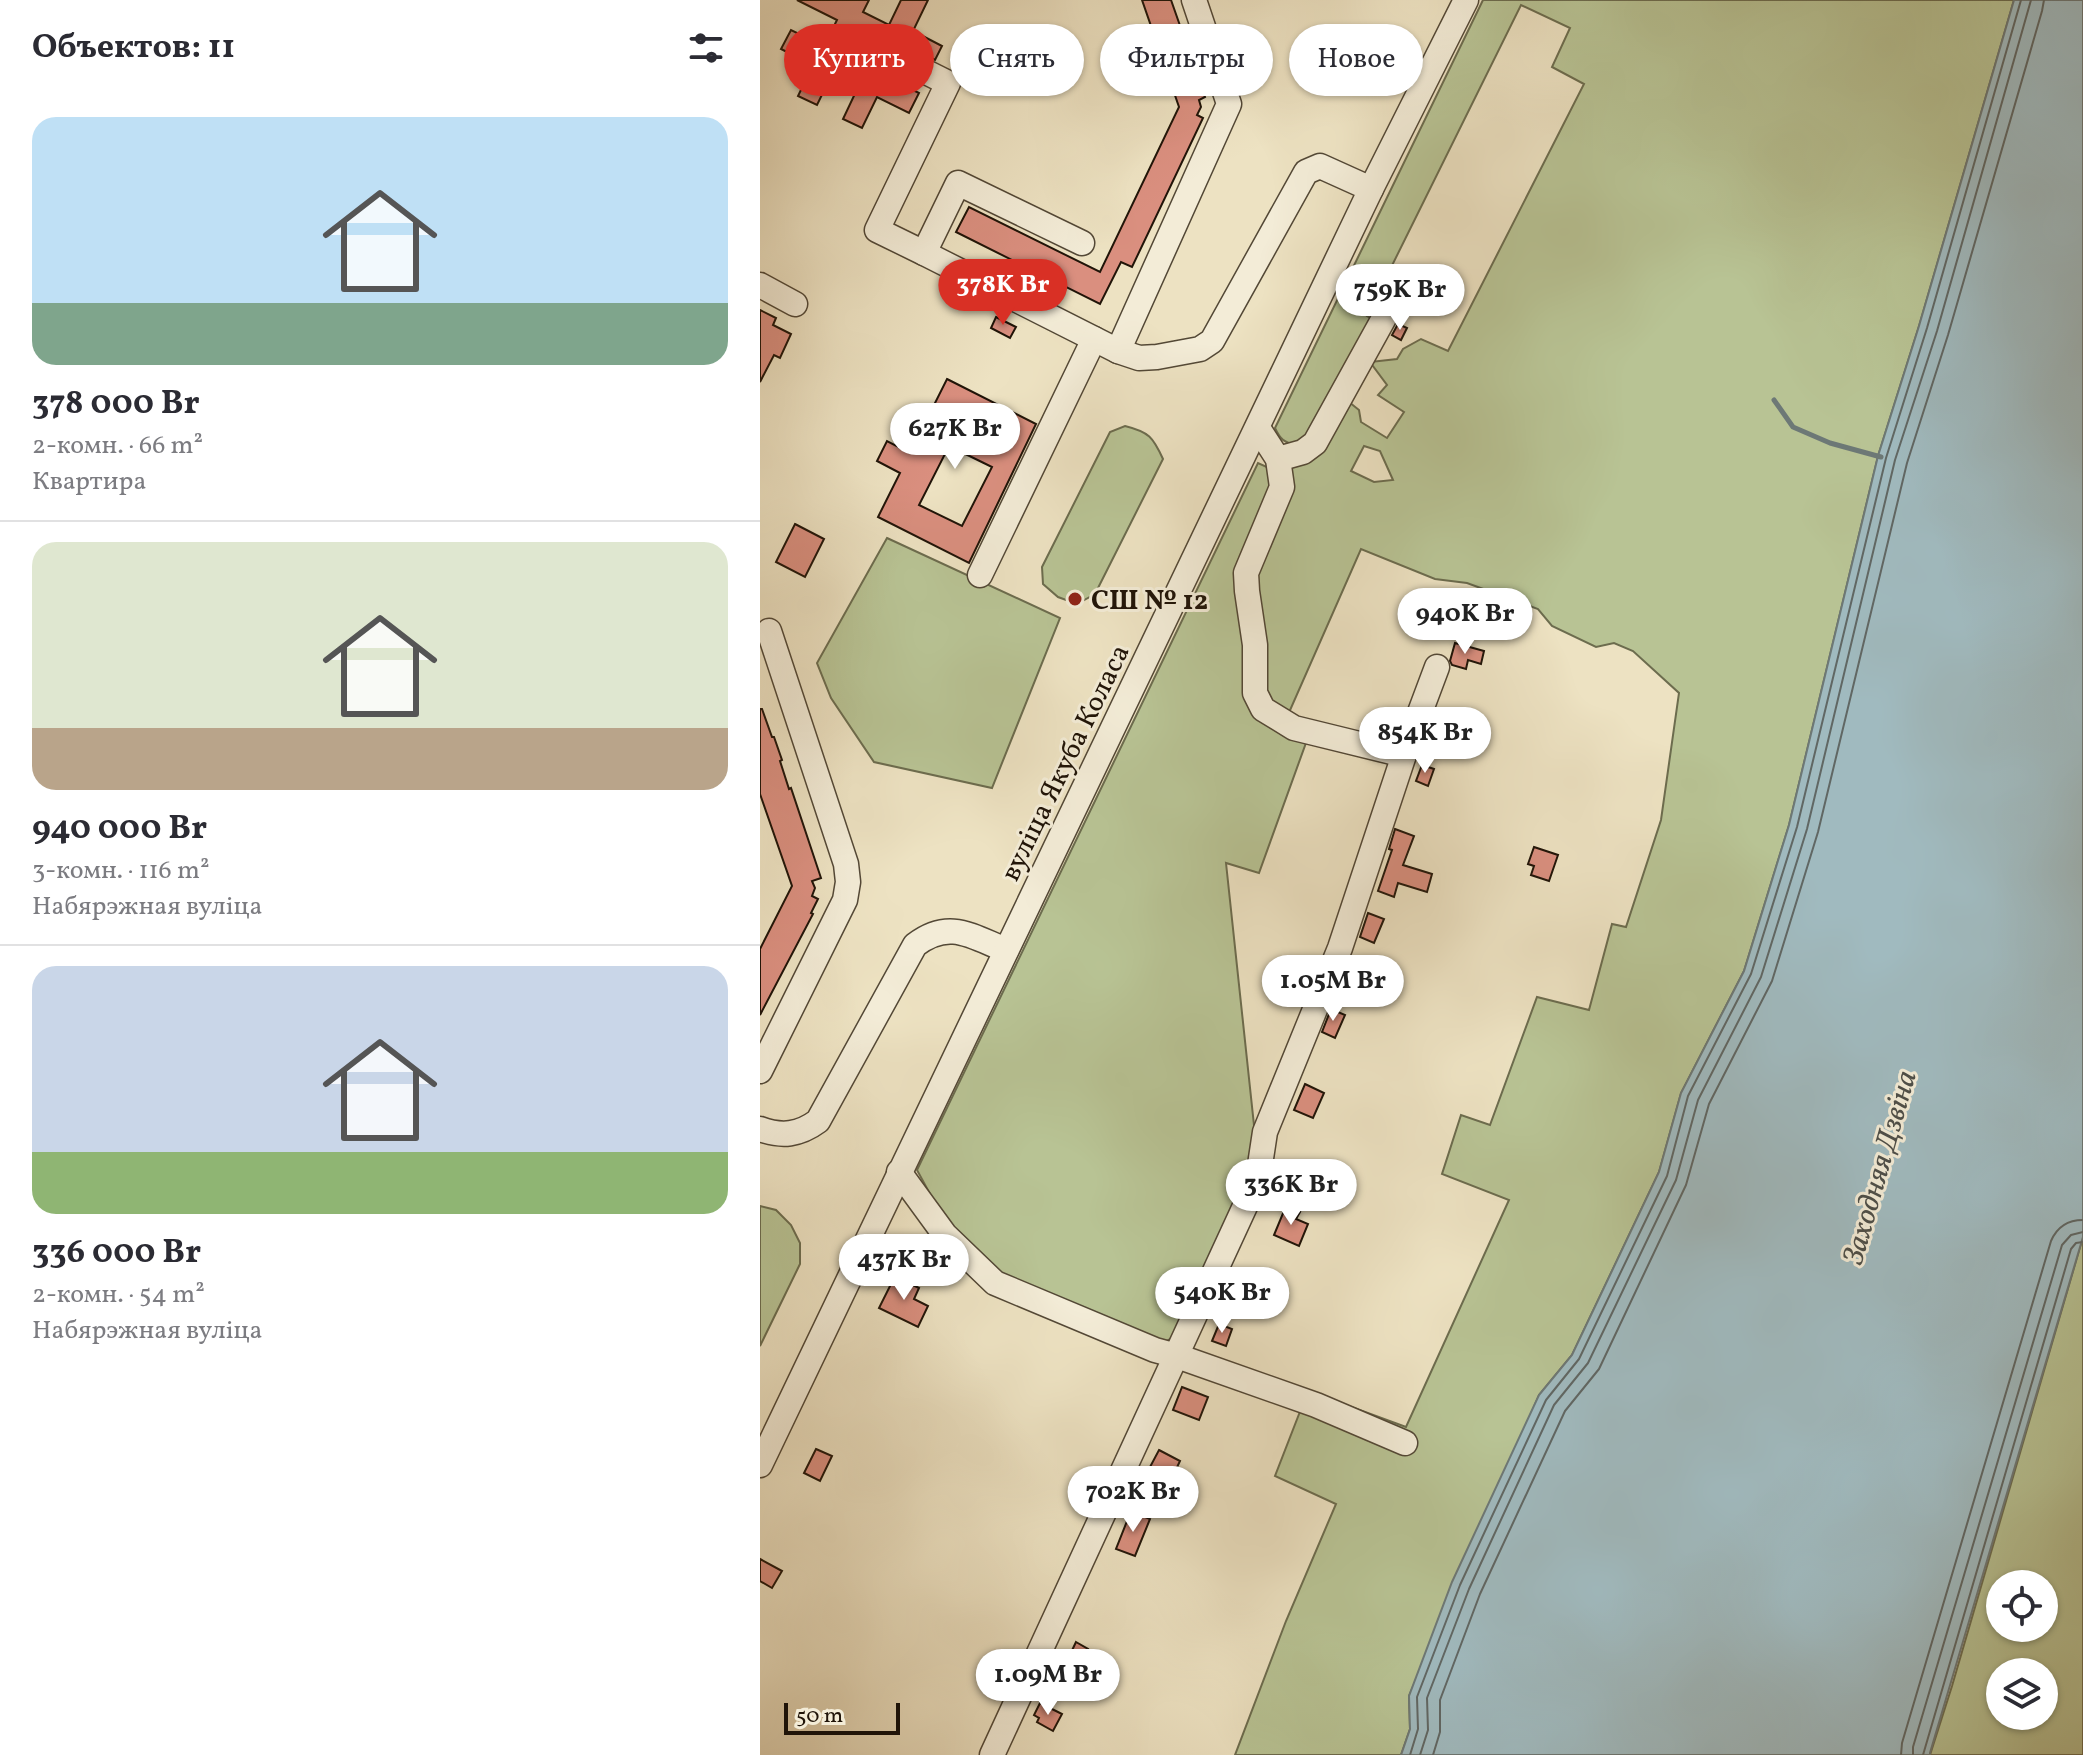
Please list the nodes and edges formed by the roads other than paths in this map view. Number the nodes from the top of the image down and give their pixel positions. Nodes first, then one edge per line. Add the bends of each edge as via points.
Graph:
1 (1194, 0) edge
2 (1466, 0) edge
3 (934, 76) edge
4 (1371, 189) junction
5 (1082, 243) dead end
6 (924, 253) junction
7 (760, 285) edge
8 (795, 304) dead end
9 (1384, 318) dead end
10 (1094, 339) junction
11 (1118, 351) junction
12 (1258, 428) junction
13 (1278, 459) junction
14 (980, 575) dead end
15 (769, 631) dead end
16 (1437, 667) dead end
17 (1404, 755) junction
18 (1006, 950) junction
19 (760, 1071) edge
20 (760, 1129) edge
21 (899, 1172) junction
22 (1177, 1356) junction
23 (1405, 1443) dead end
24 (760, 1465) edge
25 (992, 1755) edge

1 - 11 street via 1229,104
2 - 4 street, вуліца Якуба Коласа
3 - 6 street via 948,83 877,230
4 - 11 street via 1320,166 1306,172 1212,341 1200,349 1157,357
4 - 12 street, вуліца Якуба Коласа
5 - 6 street via 958,183
6 - 10 street
7 - 8 street
9 - 13 street via 1315,443
10 - 11 street
10 - 14 street
12 - 13 street
12 - 18 street, вуліца Якуба Коласа
13 - 17 street via 1282,487 1246,573 1255,693 1263,709 1294,728
15 - 19 street via 848,882 845,900
16 - 17 street
17 - 22 street via 1340,948 1265,1132 1258,1178
18 - 20 street via 956,931 926,936 915,945 818,1121 792,1134
18 - 21 street, вуліца Якуба Коласа
21 - 22 street via 945,1235 995,1283
21 - 24 street, вуліца Якуба Коласа
22 - 23 street
22 - 25 street

